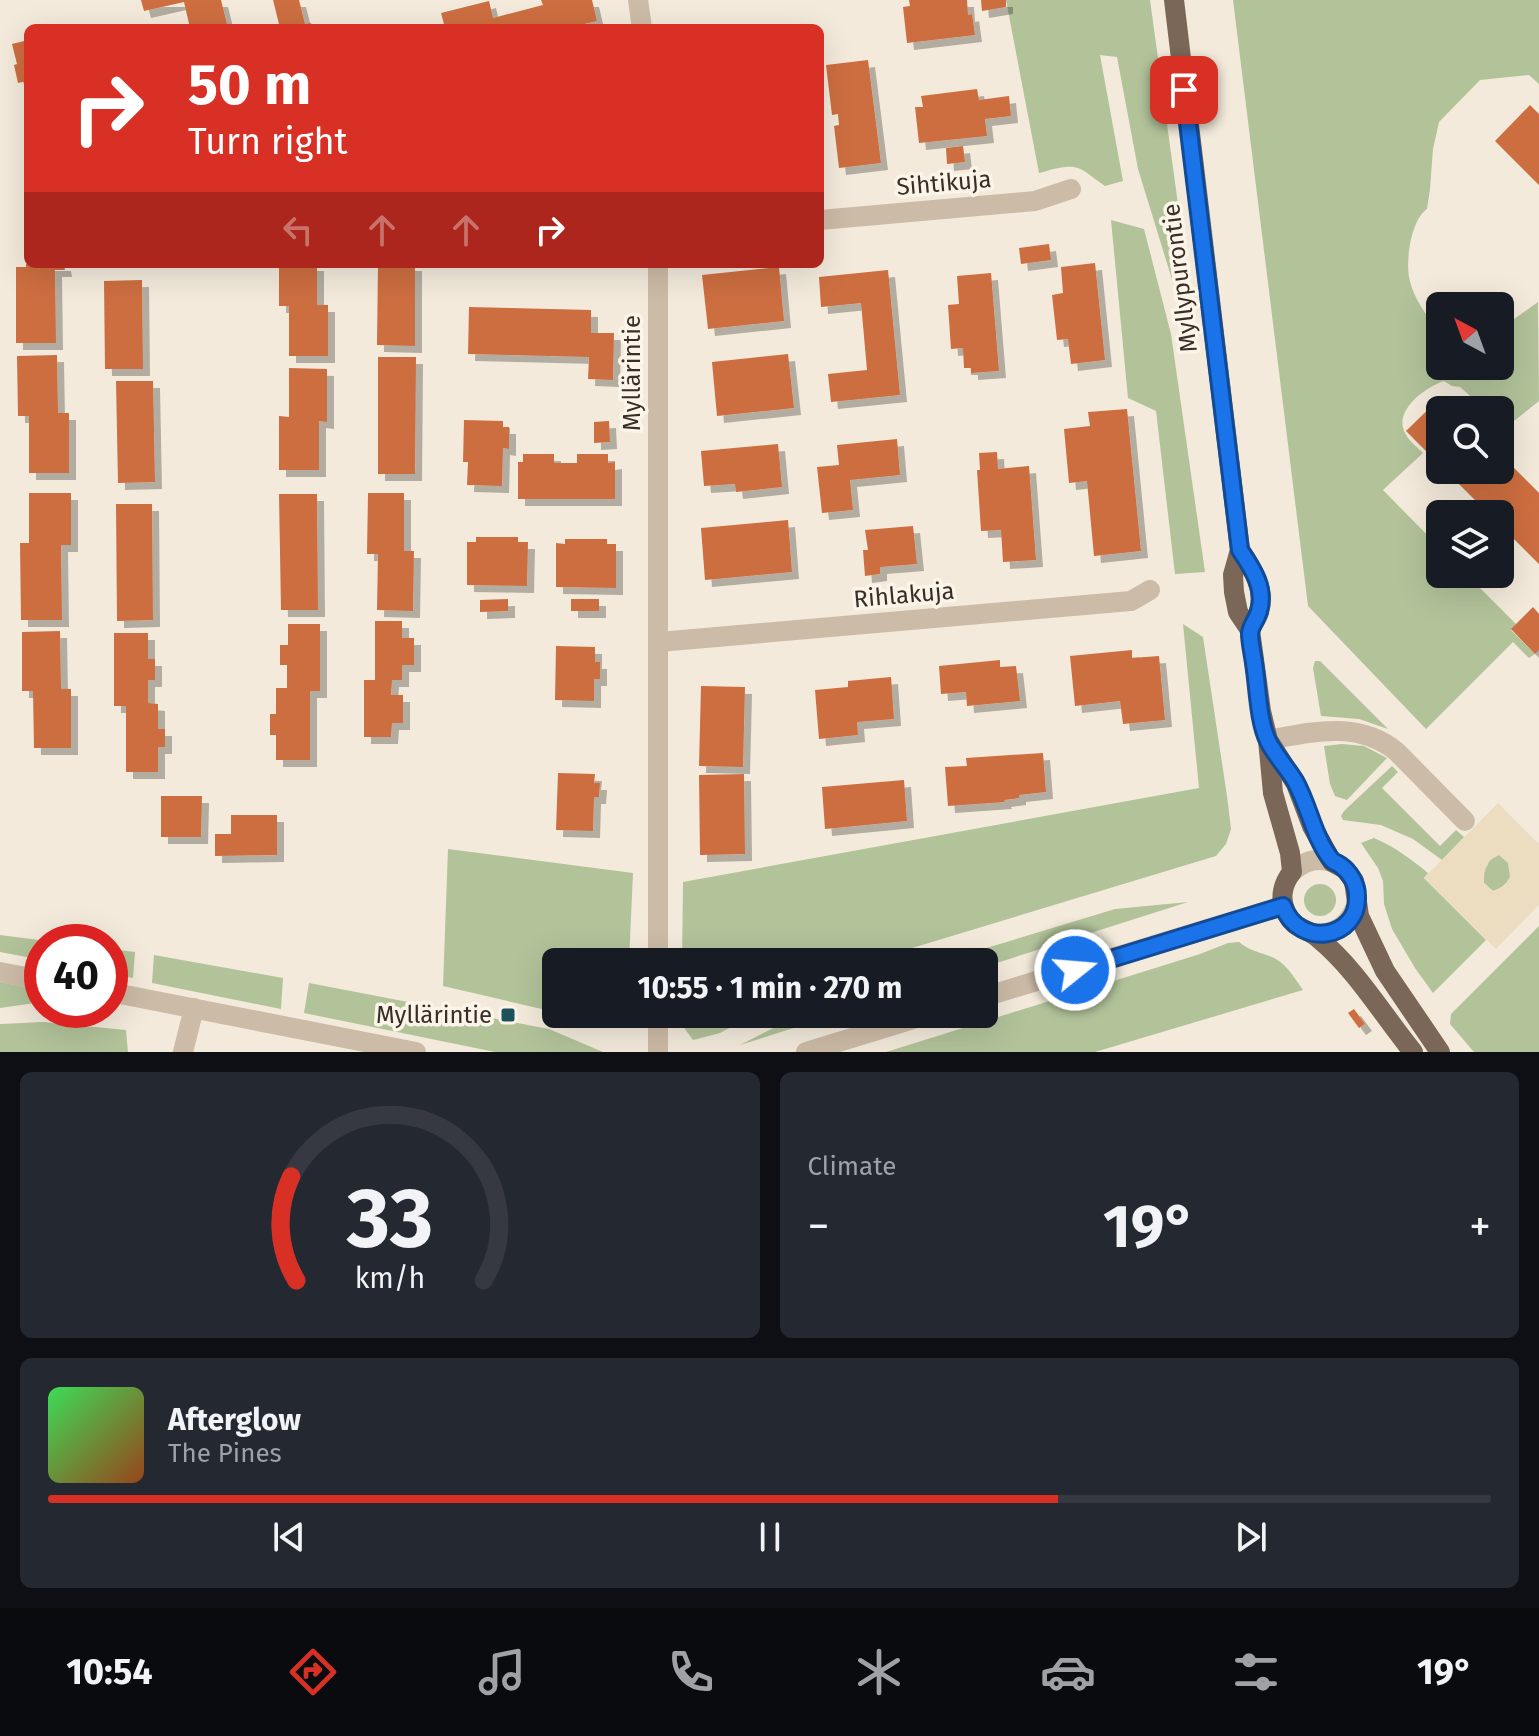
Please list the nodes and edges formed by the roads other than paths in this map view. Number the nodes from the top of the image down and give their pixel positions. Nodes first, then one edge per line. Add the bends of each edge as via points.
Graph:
1 (638, 0) edge
2 (1174, 0) edge
3 (641, 24) edge
4 (1071, 189) dead end
5 (824, 220) edge
6 (658, 268) edge
7 (1150, 590) dead end
8 (659, 642) junction
9 (1268, 740) junction
10 (1465, 821) dead end
11 (1332, 862) junction
12 (1292, 872) junction
13 (1357, 902) junction
14 (1283, 906) junction
15 (1314, 934) junction
16 (658, 948) edge
17 (0, 972) edge
18 (24, 977) edge
19 (998, 993) edge
20 (128, 995) edge
21 (194, 1008) junction
22 (658, 1028) edge
23 (884, 1028) edge
24 (183, 1052) edge
25 (416, 1052) edge
26 (658, 1052) edge
27 (806, 1052) edge
28 (1413, 1052) edge
29 (1440, 1052) edge

1 - 3 street
2 - 9 main road, Myllypurontie via 1240,550 1259,589 1260,610 1250,630
4 - 5 street, Sihtikuja via 1035,201
6 - 8 street, Myllärintie
7 - 8 street, Rihlakuja via 1131,601
8 - 16 street, Myllärintie
9 - 10 street via 1337,730 1375,737 1397,752
9 - 11 main road, Myllypurontie via 1296,784
9 - 12 main road, Myllypurontie via 1273,793
11 - 12 street via 1311,860
11 - 13 main road via 1350,874
12 - 14 main road via 1284,884
13 - 15 street via 1342,927
13 - 29 main road via 1385,971
14 - 15 main road via 1289,919
14 - 19 street
15 - 28 main road via 1353,974
17 - 18 street
20 - 21 street
21 - 24 street
21 - 25 street
22 - 26 street
23 - 27 street

